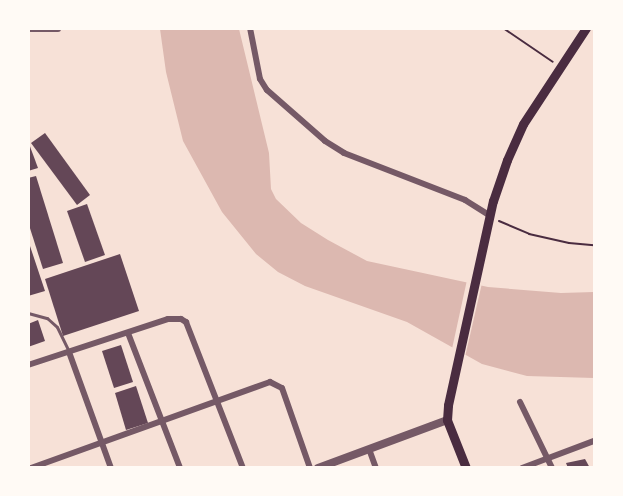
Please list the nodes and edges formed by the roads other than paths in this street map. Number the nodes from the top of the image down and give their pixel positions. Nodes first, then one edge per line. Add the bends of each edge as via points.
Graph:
1 (28, 28) edge
2 (250, 28) edge
3 (586, 28) edge
4 (58, 29) edge
5 (489, 215) junction
6 (28, 313) edge
7 (128, 333) junction
8 (69, 352) junction
9 (28, 365) edge
10 (217, 401) junction
11 (520, 402) dead end
12 (447, 420) junction
13 (163, 422) junction
14 (594, 441) edge
15 (102, 444) junction
16 (369, 449) junction
17 (547, 458) junction
18 (31, 468) edge
19 (111, 468) edge
20 (180, 468) edge
21 (243, 468) edge
22 (310, 468) edge
23 (318, 468) edge
24 (376, 468) edge
25 (466, 468) edge
26 (522, 468) edge
27 (552, 468) edge

1 - 4 street
2 - 5 street via 260,79 267,90 325,141 344,153 465,200
3 - 5 main road via 523,124
5 - 12 main road via 449,395
6 - 8 lane via 47,318 57,327
7 - 8 street
7 - 10 street via 175,317 186,322
7 - 13 street
8 - 9 street
8 - 15 street
10 - 13 street
10 - 21 street
10 - 22 street via 270,382 277,384
11 - 17 street
12 - 16 street
12 - 25 main road
13 - 15 street
13 - 20 street
14 - 17 street
15 - 18 street
15 - 19 street
16 - 23 street
16 - 24 street
17 - 26 street
17 - 27 street

